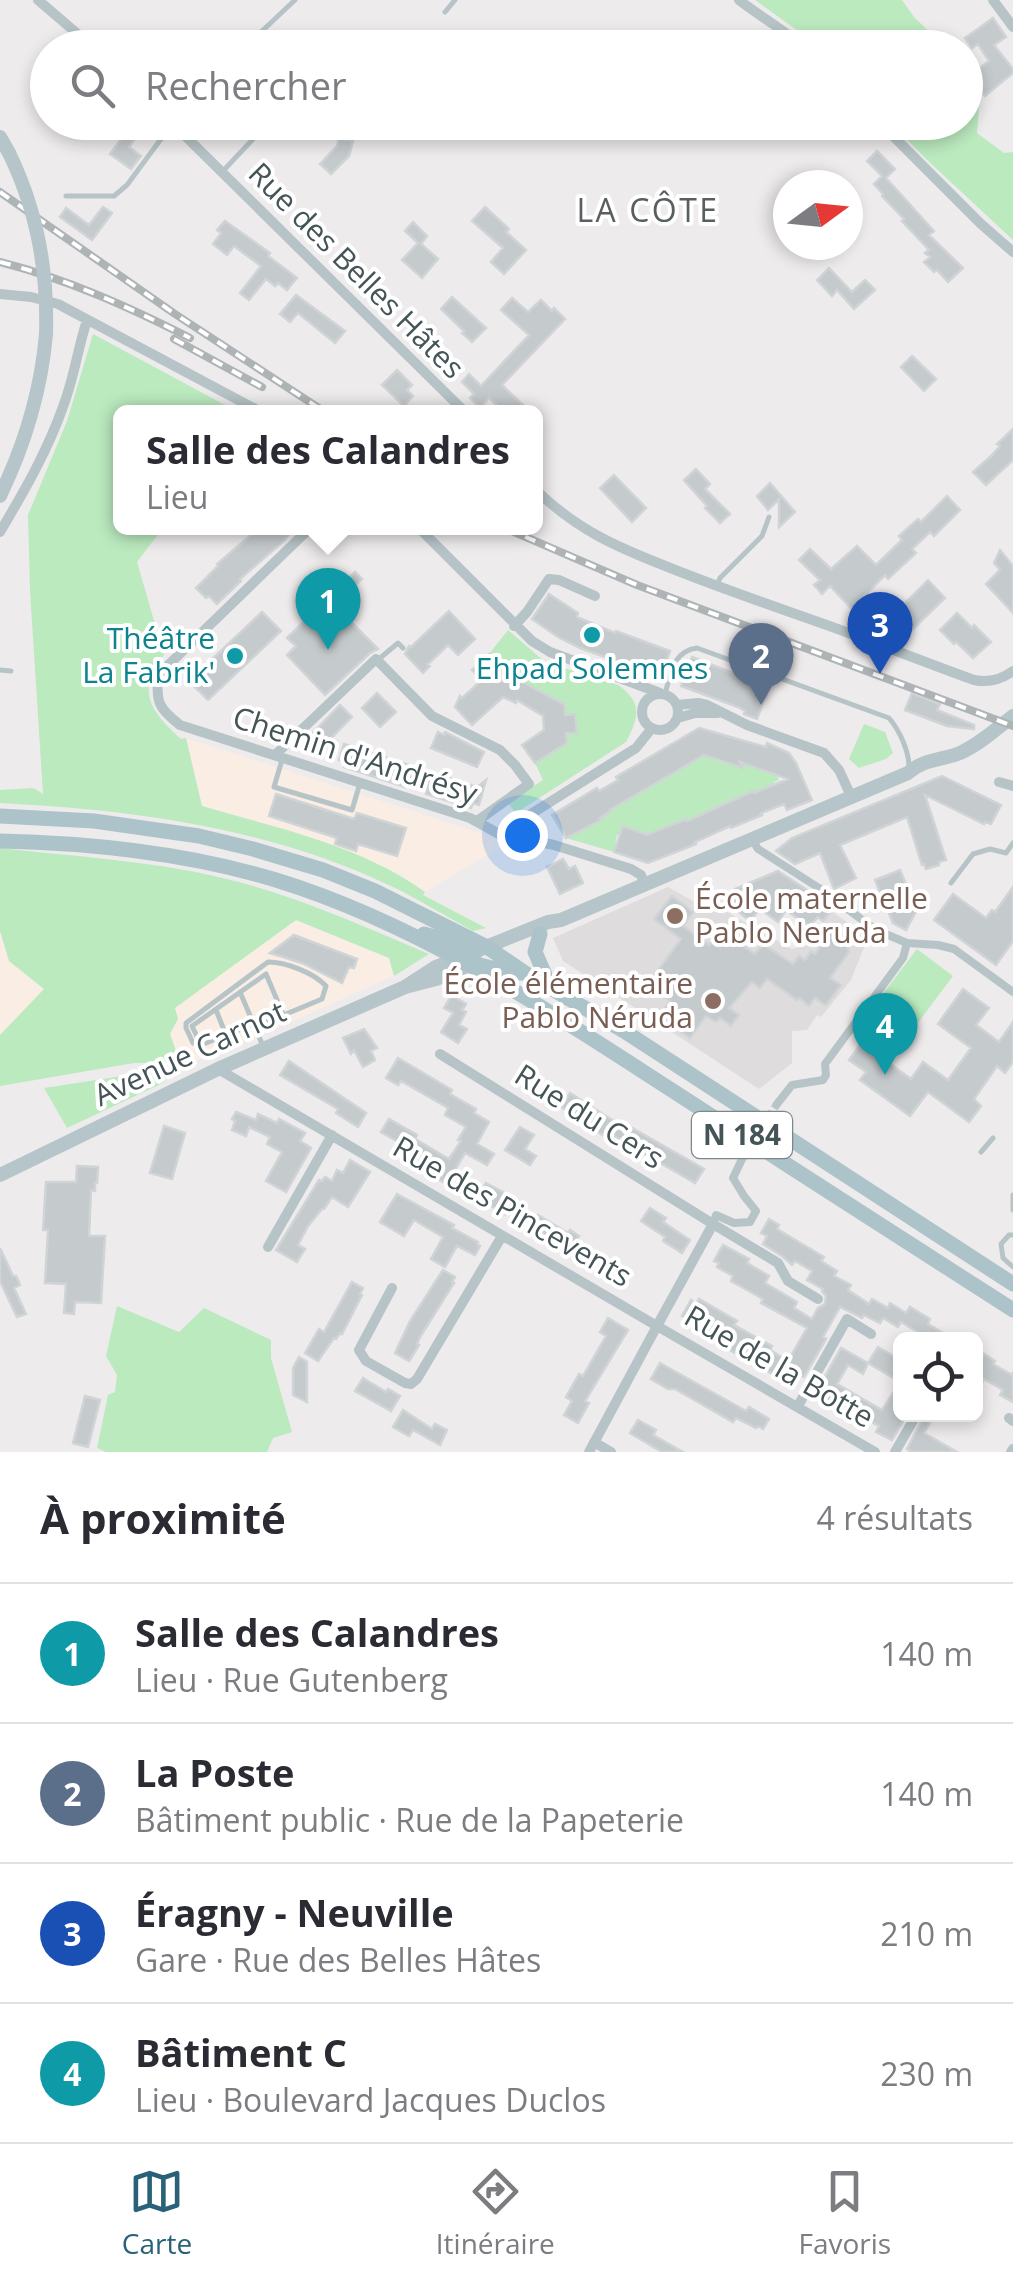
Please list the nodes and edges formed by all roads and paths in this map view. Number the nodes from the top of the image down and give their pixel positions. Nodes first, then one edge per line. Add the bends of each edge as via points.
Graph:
1 (38, 0) edge
2 (295, 0) edge
3 (455, 0) edge
4 (740, 0) edge
5 (994, 0) edge
6 (445, 12) dead end
7 (1013, 27) edge
8 (73, 30) edge
9 (263, 30) edge
10 (782, 30) edge
11 (0, 137) edge
12 (159, 140) edge
13 (188, 140) edge
14 (252, 140) edge
15 (897, 140) edge
16 (221, 172) junction
17 (66, 196) dead end
18 (1013, 252) edge
19 (0, 294) edge
20 (87, 320) junction
21 (247, 405) edge
22 (458, 405) edge
23 (0, 496) edge
24 (543, 497) edge
25 (768, 518) dead end
26 (0, 532) edge
27 (303, 535) edge
28 (426, 535) edge
29 (717, 587) junction
30 (595, 596) dead end
31 (514, 626) junction
32 (403, 648) dead end
33 (378, 660) junction
34 (0, 670) edge
35 (11, 671) dead end
36 (1013, 671) edge
37 (630, 683) junction
38 (662, 694) junction
39 (677, 704) junction
40 (642, 707) junction
41 (719, 713) junction
42 (1013, 716) edge
43 (678, 718) junction
44 (1013, 724) edge
45 (652, 728) junction
46 (279, 756) junction
47 (908, 773) junction
48 (998, 782) dead end
49 (360, 783) junction
50 (1013, 786) edge
51 (850, 796) junction
52 (0, 816) edge
53 (477, 822) junction
54 (500, 834) junction
55 (752, 839) junction
56 (0, 840) edge
57 (1013, 844) edge
58 (951, 883) dead end
59 (644, 884) junction
60 (561, 920) junction
61 (540, 934) junction
62 (410, 935) junction
63 (907, 943) junction
64 (476, 956) junction
65 (526, 973) junction
66 (550, 986) junction
67 (240, 992) junction
68 (1013, 992) edge
69 (216, 1009) junction
70 (283, 1014) junction
71 (254, 1025) junction
72 (226, 1035) junction
73 (200, 1045) junction
74 (264, 1048) junction
75 (440, 1054) dead end
76 (218, 1069) junction
77 (777, 1104) tunnel mouth
78 (332, 1135) junction
79 (992, 1138) dead end
80 (981, 1152) dead end
81 (742, 1159) tunnel mouth
82 (0, 1175) edge
83 (1013, 1194) edge
84 (1013, 1210) edge
85 (713, 1224) junction
86 (1013, 1235) edge
87 (502, 1236) junction
88 (268, 1246) dead end
89 (1013, 1266) edge
90 (1013, 1284) edge
91 (392, 1288) dead end
92 (818, 1299) dead end
93 (1013, 1310) edge
94 (657, 1326) junction
95 (871, 1334) dead end
96 (798, 1406) junction
97 (912, 1422) edge
98 (591, 1447) edge
99 (612, 1452) edge
100 (875, 1452) edge
101 (895, 1452) edge

1 - 8 street
2 - 9 lane
3 - 6 lane
4 - 10 street
5 - 7 street
11 - 23 main road, bridge via 29,202 47,296 33,415
12 - 17 lane via 114,196
13 - 16 street, Rue des Belles Hâtes
14 - 16 lane
15 - 18 street
16 - 22 street, Rue des Belles Hâtes
19 - 20 street via 58,304
20 - 21 street
20 - 26 street via 54,432
24 - 29 street via 620,548
25 - 29 lane via 762,536
27 - 46 street, Chemin d'Andrésy via 158,675 162,711 180,725
28 - 31 street
29 - 36 street via 981,682
30 - 31 street via 550,580
31 - 37 street via 542,648
32 - 33 lane via 398,643
33 - 46 street
33 - 53 street via 432,716 500,750 528,784
34 - 35 lane
37 - 38 street
37 - 40 street
38 - 39 street
38 - 40 street via 648,697
38 - 47 lane via 678,656 698,648 890,718 910,759
39 - 41 street via 698,703
39 - 43 street
40 - 45 street
41 - 43 street
41 - 51 street via 824,754
42 - 47 main road via 979,743
43 - 45 street via 670,728
44 - 47 main road via 971,756
45 - 54 street via 636,748
46 - 49 street, Chemin d'Andrésy
46 - 49 lane via 274,787 352,810
47 - 51 main road
48 - 50 street
49 - 53 street, Chemin d'Andrésy
51 - 55 main road
52 - 64 main road, N 184 via 141,826 252,849 375,891
53 - 54 street, Chemin d'Andrésy
54 - 59 street, Chemin d'Andrésy via 622,866
55 - 59 main road
55 - 63 street via 876,930
56 - 62 main road, N 184 via 112,847 213,864 336,901
57 - 58 lane via 1006,853 972,854
59 - 60 main road
60 - 61 main road
60 - 64 main road
61 - 64 main road
61 - 66 main road via 534,952
62 - 64 main road, N 184
62 - 64 main road, N 184 via 432,936
63 - 68 street via 954,949
63 - 77 street via 903,958 825,1064 823,1080 792,1085
64 - 65 main road, N 184
64 - 65 main road, N 184 via 510,973
64 - 74 main road, Avenue Carnot
64 - 93 main road, N 184
65 - 66 main road, N 184
66 - 90 main road, N 184
67 - 69 lane
67 - 70 lane via 266,974
67 - 71 lane
69 - 72 lane
69 - 73 lane via 192,1026
70 - 71 lane
70 - 73 lane via 322,1000 326,986 268,962 186,1023
71 - 72 lane
71 - 74 lane
72 - 73 lane
74 - 76 main road, Avenue Carnot
75 - 85 street, Rue du Cers
76 - 78 street, Rue des Pincevents
76 - 82 main road, Avenue Carnot
78 - 87 street, Rue des Pincevents
78 - 88 street
79 - 80 lane
81 - 85 street via 734,1178 756,1211 750,1222 734,1224 716,1214
83 - 84 lane
85 - 92 street, Rue du Cers via 778,1263 788,1281
85 - 94 street
86 - 89 lane via 1001,1244 1002,1258
87 - 91 street via 410,1384 366,1362 359,1350
87 - 94 street, Rue des Pincevents
94 - 96 street, Rue de la Botte
94 - 98 street
95 - 96 street via 847,1319
96 - 100 street, Rue de la Botte
97 - 101 street, Rue de la Botte
98 - 99 street

